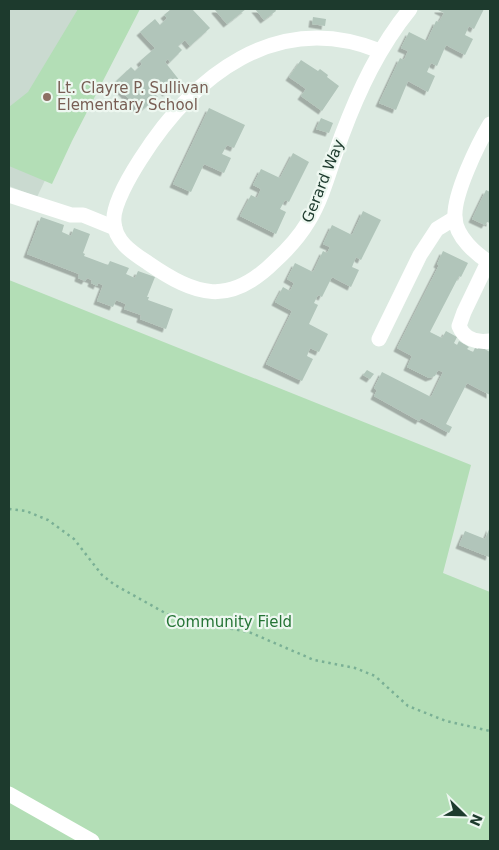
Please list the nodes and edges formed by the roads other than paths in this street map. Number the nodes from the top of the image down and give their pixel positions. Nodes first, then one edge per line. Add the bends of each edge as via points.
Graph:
1 (410, 9) edge
2 (380, 51) junction
3 (490, 124) edge
4 (9, 195) edge
5 (454, 218) junction
6 (115, 228) junction
7 (489, 262) edge
8 (379, 339) dead end
9 (490, 341) edge
10 (9, 794) edge
11 (92, 841) edge

1 - 2 street, Gerard Way
2 - 6 street via 331,40 298,40 266,46 236,60 193,94 150,145 115,210
2 - 6 street, Gerard Way via 360,91 308,222 284,252 256,277 226,291 195,290 173,280 129,250
3 - 5 street via 466,172
4 - 6 street via 71,215 83,215
5 - 7 street via 463,238
5 - 8 street via 437,229 420,254
7 - 9 street via 459,326 468,338
10 - 11 street

